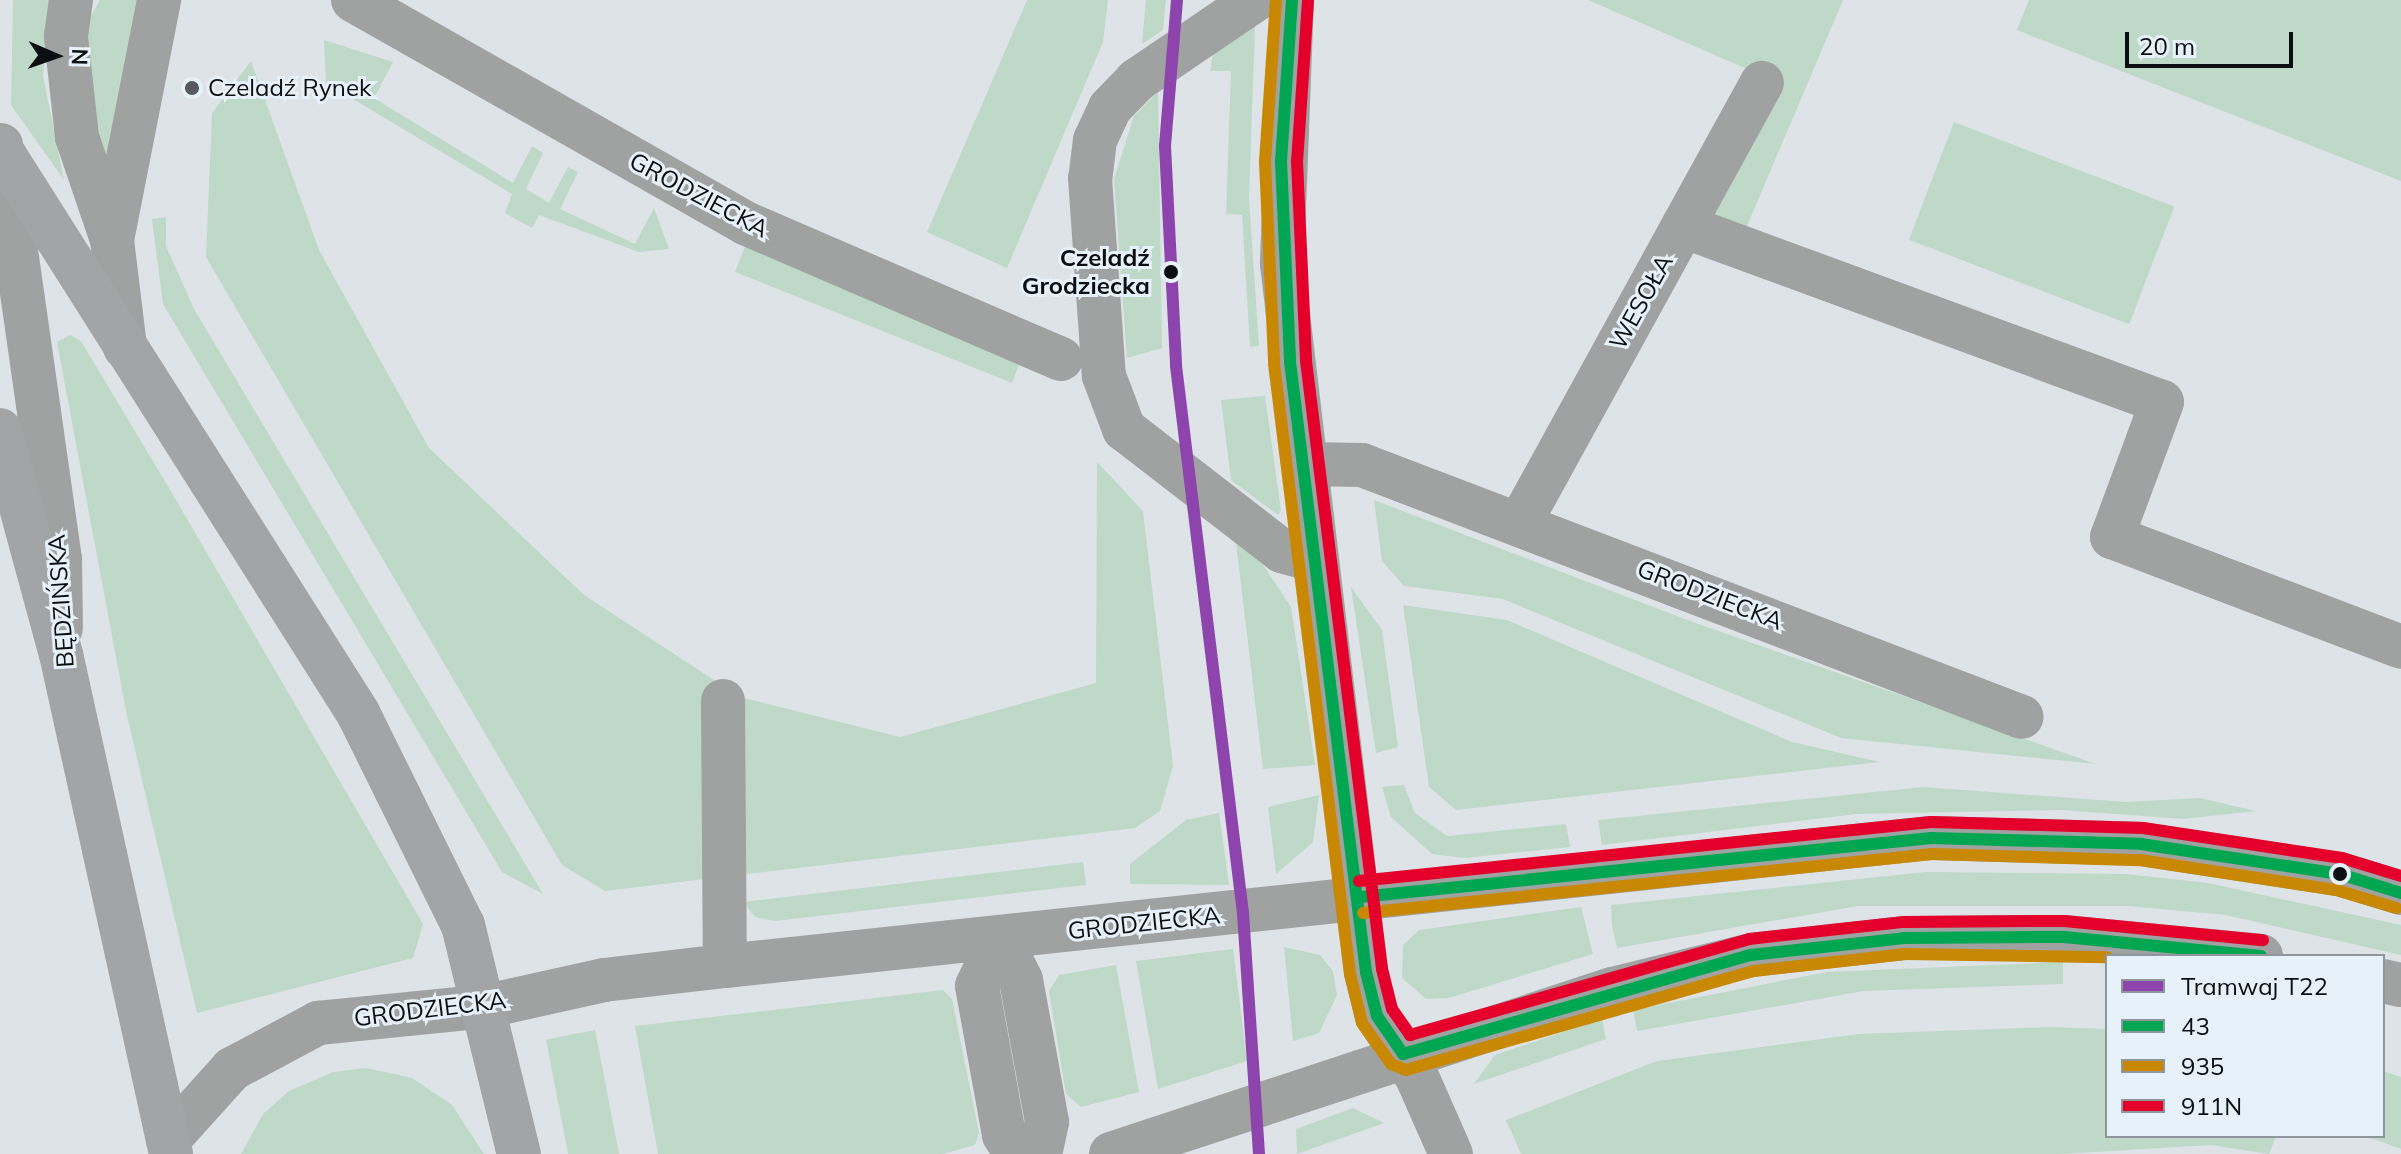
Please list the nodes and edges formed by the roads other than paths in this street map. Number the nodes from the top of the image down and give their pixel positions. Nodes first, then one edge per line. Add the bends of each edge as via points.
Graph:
1 (71, 0) edge
2 (159, 0) edge
3 (353, 0) edge
4 (1255, 0) edge
5 (1292, 0) edge
6 (1762, 83) dead end
7 (0, 144) edge
8 (1683, 226) junction
9 (112, 240) junction
10 (125, 347) junction
11 (1061, 359) dead end
12 (0, 430) edge
13 (1304, 464) junction
14 (1521, 521) junction
15 (1317, 561) junction
16 (2401, 647) edge
17 (61, 654) junction
18 (723, 701) dead end
19 (2022, 717) dead end
20 (2401, 893) edge
21 (1361, 897) junction
22 (1000, 938) junction
23 (2240, 954) edge
24 (725, 966) junction
25 (487, 1006) junction
26 (1403, 1054) junction
27 (169, 1147) edge
28 (519, 1154) edge
29 (1016, 1154) edge
30 (1040, 1154) edge
31 (1111, 1154) edge
32 (1451, 1154) edge

1 - 9 street, BĘDZIŃSKA via 66,37 77,137
2 - 9 street
3 - 11 street, GRODZIECKA via 745,223
4 - 15 street via 1137,80 1110,108 1095,140 1090,178 1104,376 1124,429 1282,551
5 - 13 street via 1282,264
6 - 8 street, WESOŁA
7 - 10 main road, BĘDZIŃSKA
7 - 17 street, BĘDZIŃSKA via 60,559
8 - 14 street, WESOŁA
8 - 16 street via 2162,402 2112,537
9 - 10 street, BĘDZIŃSKA
10 - 25 main road, BĘDZIŃSKA via 358,713 463,925
12 - 17 main road
13 - 14 street, GRODZIECKA via 1362,465
13 - 15 street
14 - 19 street, GRODZIECKA
15 - 21 street
17 - 27 main road, BĘDZIŃSKA
18 - 24 street
20 - 21 street, GRODZIECKA via 2340,874 2141,844 1931,838
21 - 22 street, GRODZIECKA
21 - 26 street via 1377,1016
22 - 24 street, GRODZIECKA
22 - 29 street via 977,986 1004,1135
22 - 30 street via 1021,980 1047,1122
23 - 26 street via 2064,937 1904,938 1767,953 1612,989
24 - 25 street, GRODZIECKA via 604,980
25 - 27 street, GRODZIECKA via 318,1023 232,1069
25 - 28 main road, BĘDZIŃSKA
26 - 31 street
26 - 32 street

